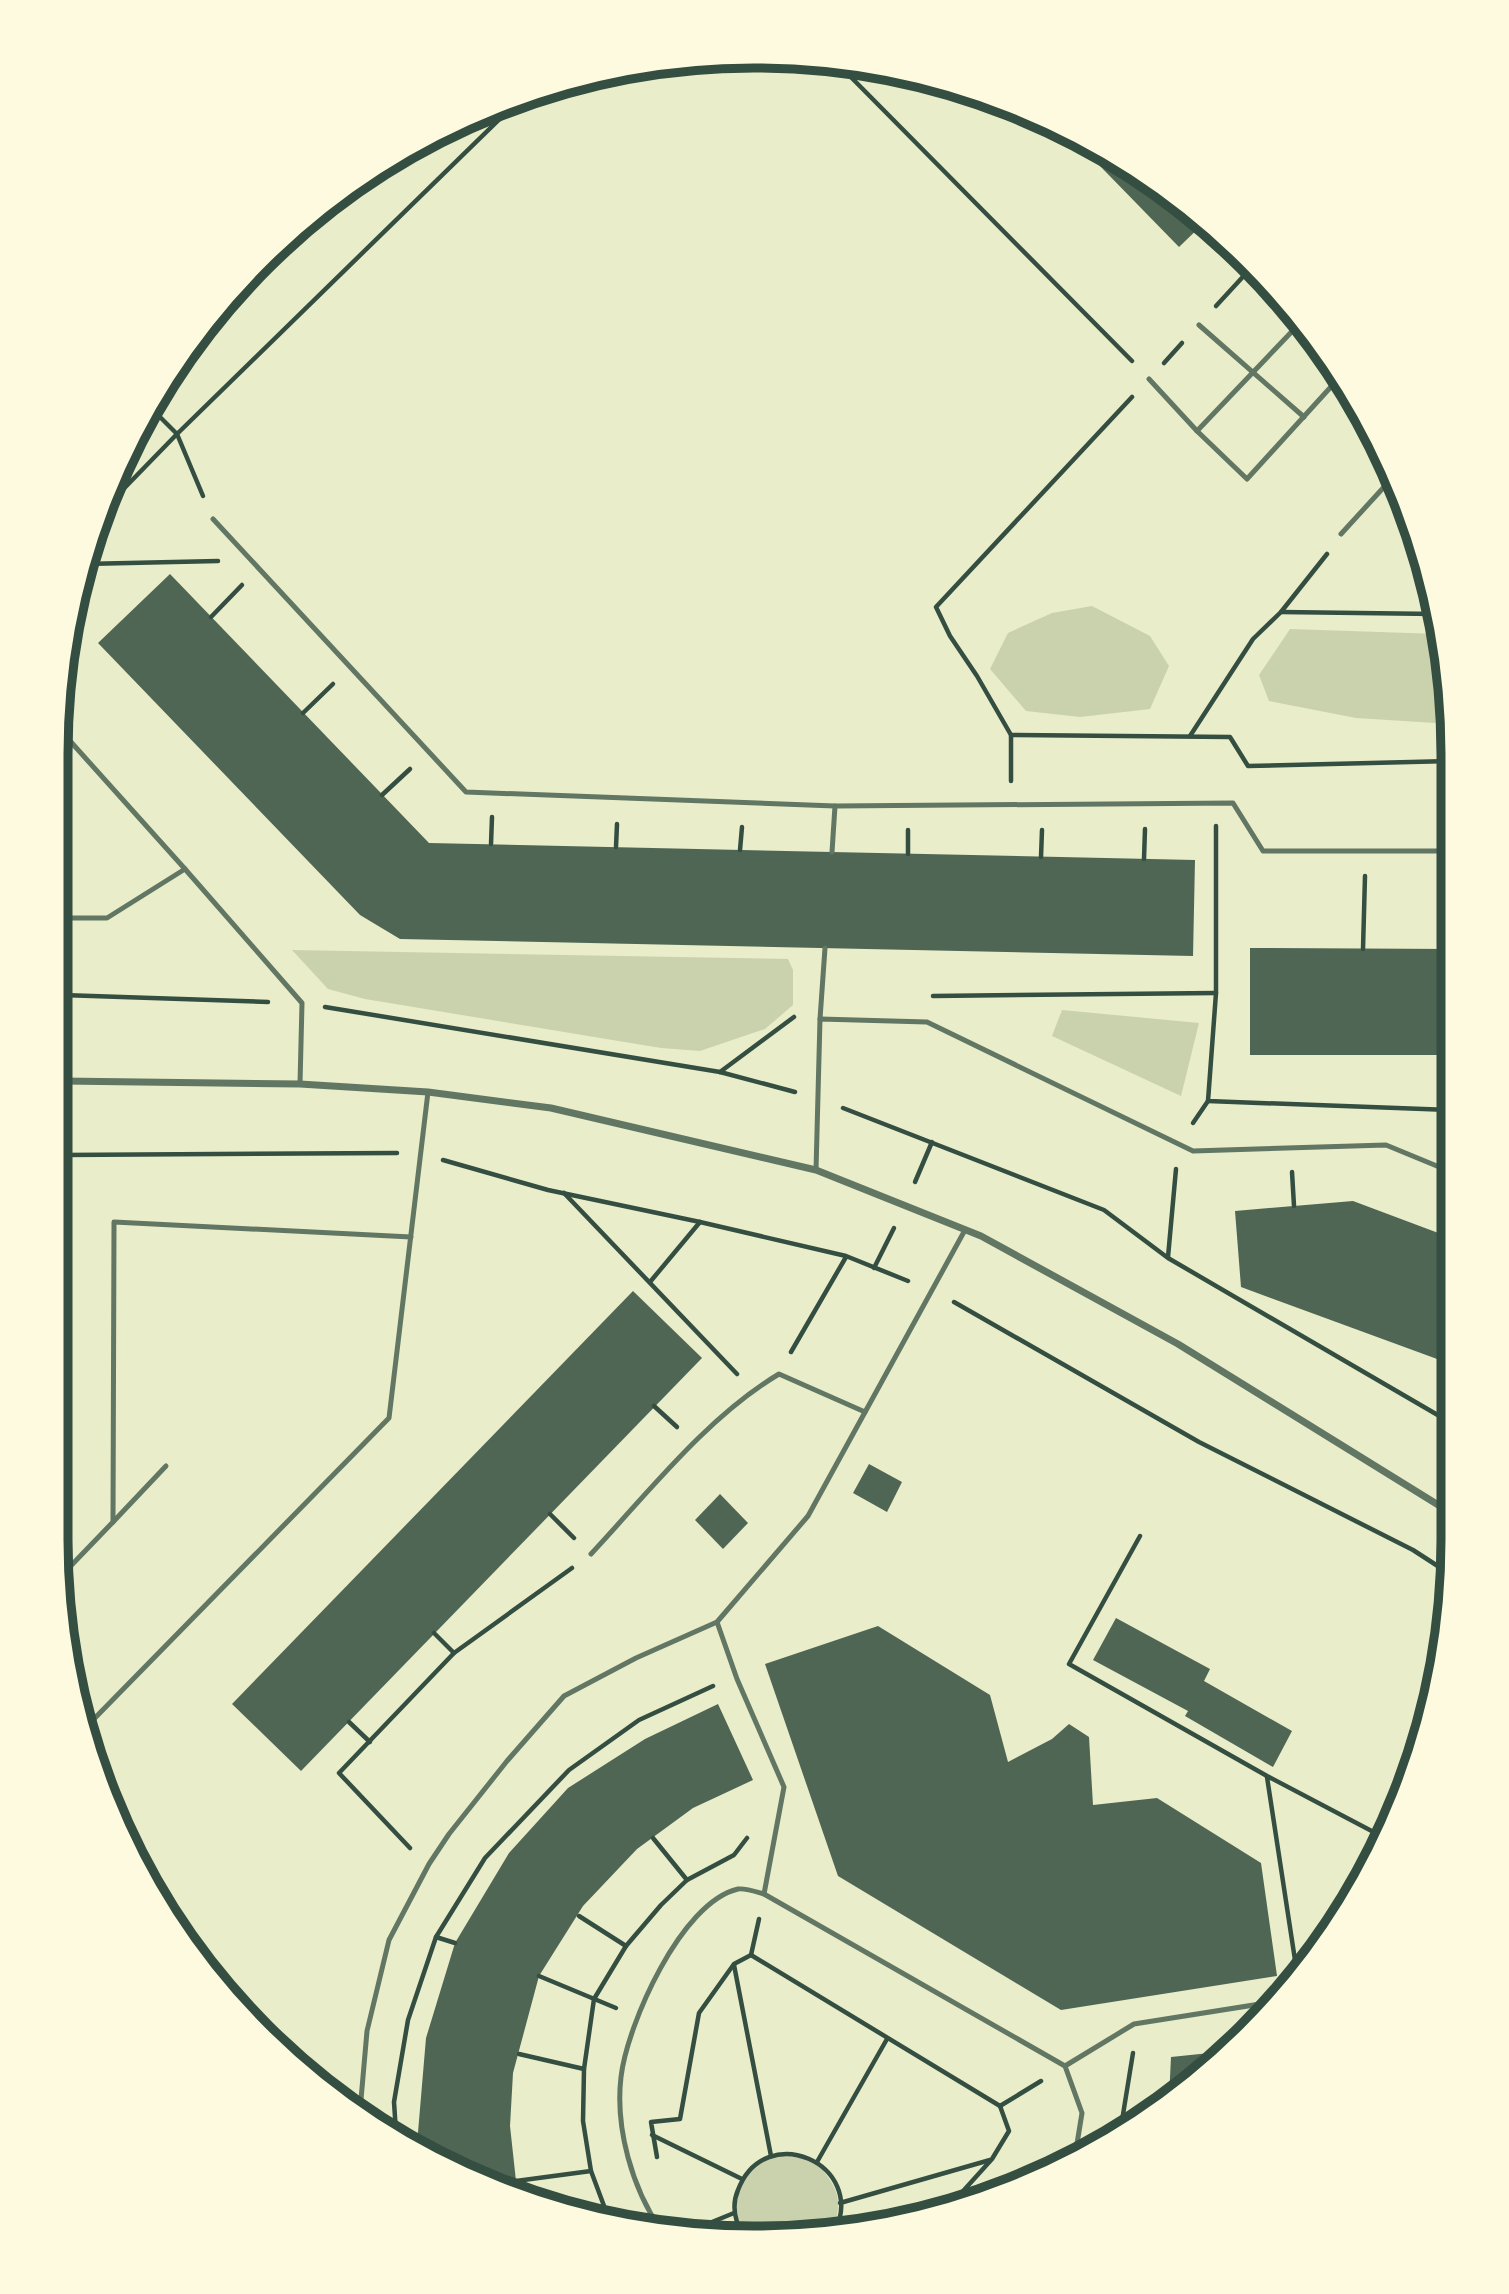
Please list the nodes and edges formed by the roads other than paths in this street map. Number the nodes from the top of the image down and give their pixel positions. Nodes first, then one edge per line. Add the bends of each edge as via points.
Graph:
1 (1199, 325) road end
2 (1293, 330) edge
3 (1252, 372) junction
4 (1149, 379) road end
5 (1333, 386) edge
6 (1304, 417) junction
7 (1196, 432) junction
8 (1386, 486) edge
9 (213, 519) road end
10 (1341, 534) road end
11 (69, 739) edge
12 (835, 806) junction
13 (1441, 851) edge
14 (832, 852) dead end
15 (185, 869) junction
16 (68, 919) edge
17 (825, 948) dead end
18 (820, 1019) junction
19 (68, 1081) edge
20 (300, 1084) junction
21 (428, 1092) junction
22 (1441, 1168) edge
23 (816, 1170) junction
24 (965, 1230) junction
25 (411, 1237) junction
26 (865, 1412) junction
27 (166, 1466) dead end
28 (1441, 1507) edge
29 (113, 1522) junction
30 (592, 1554) road end
31 (69, 1567) edge
32 (717, 1622) junction
33 (93, 1720) edge
34 (764, 1894) junction
35 (1259, 2004) edge
36 (1065, 2066) junction
37 (360, 2101) edge
38 (1077, 2145) edge
39 (653, 2218) edge

1 - 3 lane
2 - 3 lane
3 - 6 lane
3 - 7 lane
4 - 7 lane
5 - 6 lane
6 - 7 lane via 1247,479
8 - 10 lane
9 - 12 lane via 466,792
11 - 15 lane
12 - 13 lane via 1233,803 1263,850
12 - 14 lane
15 - 16 lane via 107,918
15 - 20 lane via 302,1003
17 - 18 lane
18 - 22 lane via 927,1021 1193,1151 1387,1144
18 - 23 lane
19 - 20 street
20 - 21 street
21 - 23 street via 551,1108
21 - 25 lane
23 - 24 street
24 - 26 lane
24 - 28 street via 1178,1344
25 - 29 lane via 114,1222
25 - 33 lane via 388,1418
26 - 30 lane via 779,1374 752,1390 695,1443
26 - 32 lane via 807,1516
27 - 29 lane
29 - 31 lane
32 - 34 lane via 784,1787
32 - 37 lane via 564,1696 449,1834 389,1940 367,2031
34 - 36 lane
34 - 39 lane via 739,1889 690,1922 636,2016 621,2077 622,2119 630,2166
35 - 36 lane via 1134,2024
36 - 38 lane via 1082,2113

